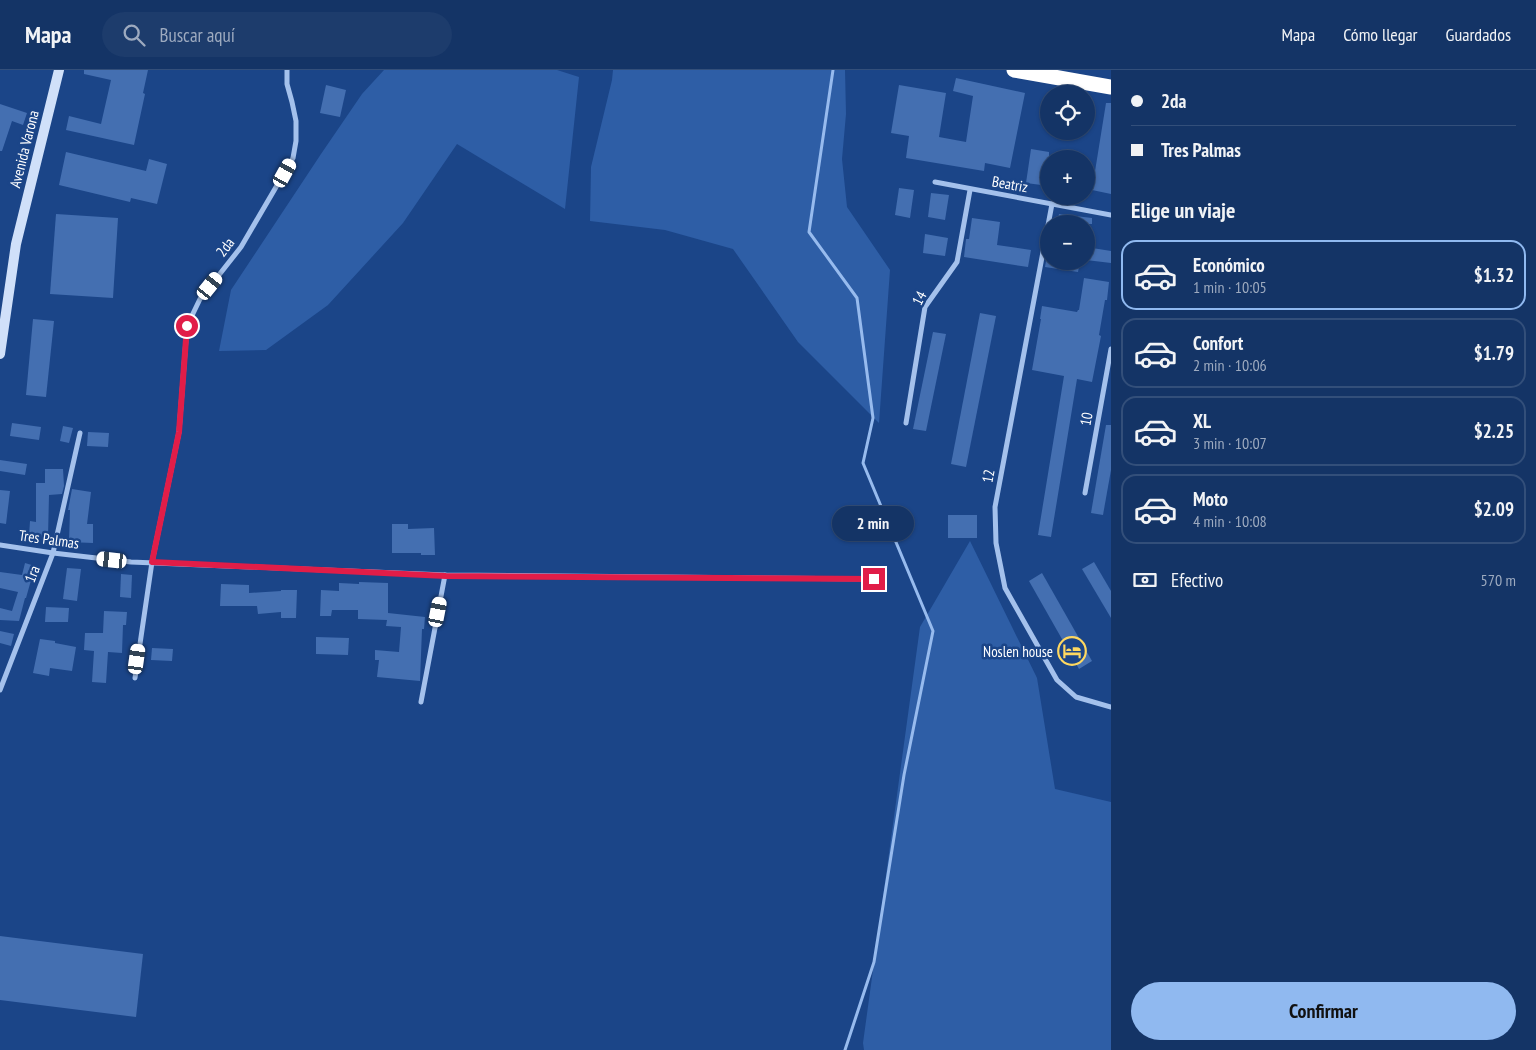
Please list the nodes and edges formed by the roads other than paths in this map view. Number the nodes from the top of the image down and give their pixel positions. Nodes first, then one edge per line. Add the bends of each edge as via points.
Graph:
1 (59, 70) edge
2 (287, 70) edge
3 (1014, 70) edge
4 (1111, 87) edge
5 (935, 182) dead end
6 (970, 190) junction
7 (1040, 202) edge
8 (1052, 205) edge
9 (1057, 205) edge
10 (1111, 215) edge
11 (1111, 349) edge
12 (0, 354) edge
13 (906, 423) dead end
14 (80, 432) dead end
15 (1085, 493) dead end
16 (0, 545) edge
17 (53, 553) junction
18 (152, 562) junction
19 (446, 576) junction
20 (874, 579) dead end
21 (134, 678) dead end
22 (0, 690) edge
23 (421, 702) dead end
24 (1111, 707) edge

1 - 12 street, Avenida Varona via 16,244
2 - 18 street, 2da via 296,121 293,158 241,247 200,300 187,326 179,432
3 - 4 highway
5 - 6 street, Beatriz
6 - 7 street, Beatriz
6 - 13 street, 14 via 957,262 926,307
8 - 24 street, 12 via 995,507 996,542 1005,588 1056,680 1076,697
9 - 10 street, Beatriz
11 - 15 street, 10
14 - 17 street, 1ra
16 - 17 street, Tres Palmas
17 - 18 street, Tres Palmas
17 - 22 street, 1ra
18 - 19 street, Tres Palmas
18 - 21 street, 2da
19 - 20 street, Tres Palmas
19 - 23 street

